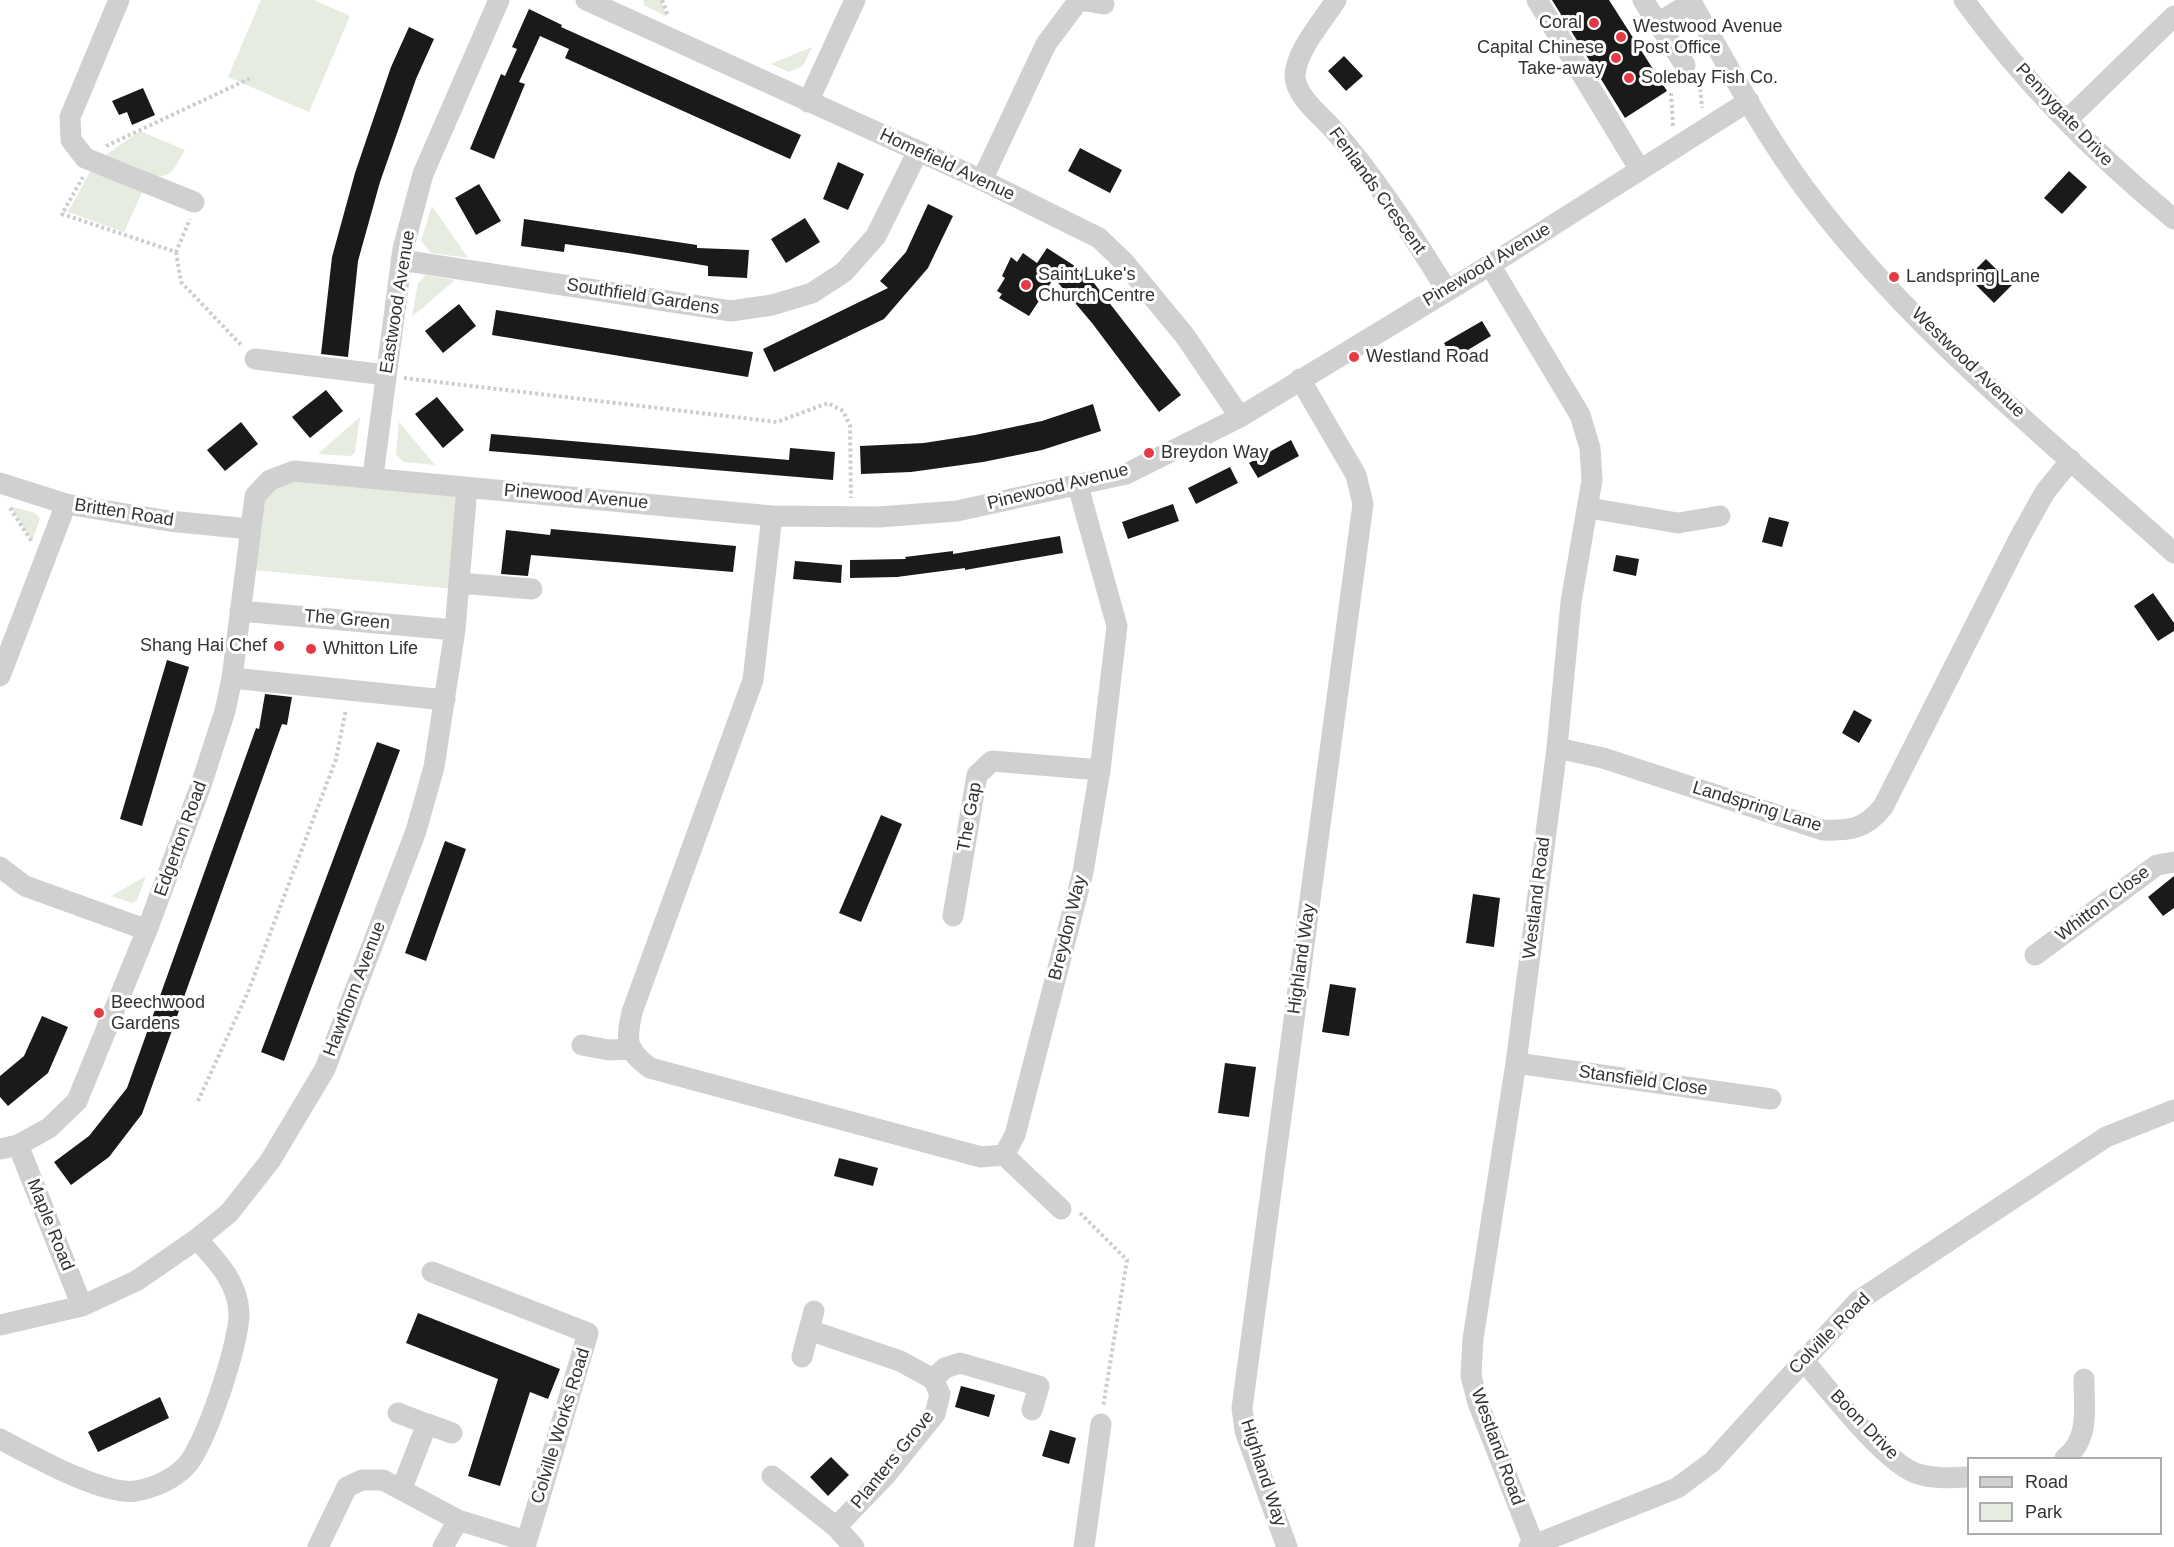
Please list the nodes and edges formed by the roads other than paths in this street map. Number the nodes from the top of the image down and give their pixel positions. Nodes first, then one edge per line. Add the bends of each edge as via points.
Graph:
1 (119, 0) edge
2 (499, 0) edge
3 (586, 0) edge
4 (855, 0) edge
5 (1079, 0) edge
6 (1336, 0) edge
7 (1537, 0) edge
8 (1643, 0) edge
9 (1964, 0) edge
10 (1691, 1) edge
11 (1104, 4) dead end
12 (617, 6) edge
13 (2174, 16) edge
14 (1658, 23) junction
15 (1684, 65) dead end
16 (1749, 101) junction
17 (808, 102) junction
18 (2068, 119) junction
19 (918, 151) junction
20 (1640, 170) junction
21 (982, 180) junction
22 (194, 202) road end
23 (2174, 219) edge
24 (401, 260) junction
25 (1490, 265) junction
26 (1446, 289) junction
27 (255, 359) road end
28 (386, 375) junction
29 (1300, 379) junction
30 (1240, 417) junction
31 (2071, 460) junction
32 (373, 476) junction
33 (270, 480) joint
34 (0, 483) edge
35 (1078, 486) junction
36 (467, 487) junction
37 (66, 504) junction
38 (1589, 508) junction
39 (772, 516) junction
40 (1720, 516) dead end
41 (250, 529) junction
42 (2174, 553) edge
43 (459, 583) junction
44 (532, 589) dead end
45 (240, 611) junction
46 (455, 630) junction
47 (0, 676) edge
48 (232, 678) junction
49 (446, 699) junction
50 (1557, 748) junction
51 (1100, 770) junction
52 (2174, 862) edge
53 (0, 867) edge
54 (953, 916) dead end
55 (147, 930) junction
56 (2035, 955) dead end
57 (582, 1045) dead end
58 (632, 1049) junction
59 (1516, 1063) junction
60 (1771, 1099) dead end
61 (2174, 1110) edge
62 (9, 1147) edge
63 (1004, 1155) junction
64 (1068, 1209) road end
65 (197, 1239) junction
66 (432, 1272) dead end
67 (82, 1306) junction
68 (0, 1325) edge
69 (802, 1357) dead end
70 (1803, 1360) junction
71 (933, 1379) junction
72 (2084, 1379) dead end
73 (1032, 1410) dead end
74 (398, 1413) dead end
75 (427, 1424) junction
76 (1101, 1424) road end
77 (452, 1433) dead end
78 (0, 1439) edge
79 (2066, 1457) edge
80 (771, 1476) dead end
81 (1967, 1477) edge
82 (402, 1488) junction
83 (458, 1520) junction
84 (836, 1527) junction
85 (526, 1544) edge
86 (1531, 1546) edge
87 (318, 1547) edge
88 (443, 1547) edge
89 (855, 1547) edge
90 (1084, 1547) edge
91 (1287, 1547) edge

1 - 22 street via 70,117 71,140 88,158
2 - 24 street, Eastwood Avenue via 423,174
3 - 12 street, Homefield Avenue
4 - 17 street
5 - 11 street
5 - 21 street via 1046,44
6 - 26 street, Fenlands Crescent via 1302,54 1295,77 1303,96 1354,153 1398,213
7 - 20 street
8 - 14 street
9 - 18 street, Pennygate Drive
10 - 14 street
10 - 16 street, Westwood Avenue
12 - 17 street, Homefield Avenue
13 - 18 street
14 - 15 street
16 - 20 street, Pinewood Avenue
16 - 31 street, Westwood Avenue via 1806,189 1867,265 1967,367
17 - 19 street, Homefield Avenue
18 - 23 street, Pennygate Drive via 2121,175
19 - 21 street, Homefield Avenue
19 - 24 street, Southfield Gardens via 876,236 844,272 812,292 772,305 730,311
20 - 25 street, Pinewood Avenue
21 - 30 street, Homefield Avenue via 1099,238 1185,336
24 - 28 street, Eastwood Avenue
25 - 26 street, Pinewood Avenue
25 - 38 street, Westland Road via 1580,415 1590,448
26 - 29 street, Pinewood Avenue
27 - 28 street
28 - 32 street, Eastwood Avenue
29 - 30 street, Pinewood Avenue
29 - 91 street, Highland Way via 1356,475 1363,504 1242,1408 1245,1431
30 - 35 street, Pinewood Avenue via 1126,474
31 - 42 street, Westwood Avenue
31 - 50 street, Landspring Lane via 2045,492 2021,535 1883,807 1860,828 1823,830 1603,758
32 - 33 street, Pinewood Avenue via 294,471
32 - 36 street, Pinewood Avenue
33 - 41 street, Edgerton Road via 255,496
34 - 37 street, Britten Road
35 - 39 street, Pinewood Avenue via 957,511 852,517
35 - 51 street, Breydon Way via 1117,626
36 - 39 street, Pinewood Avenue
36 - 43 street, Hawthorn Avenue
37 - 41 street, Britten Road
37 - 47 street
38 - 40 street via 1678,523
38 - 50 street, Westland Road via 1571,602
39 - 58 street via 753,680 632,1012 626,1039
41 - 45 street, Edgerton Road
43 - 44 street
43 - 46 street, Hawthorn Avenue
45 - 46 street, The Green
45 - 48 street, Edgerton Road
46 - 49 street, Hawthorn Avenue
48 - 49 street
48 - 55 street, Edgerton Road via 200,788
49 - 65 street, Hawthorn Avenue via 435,767 416,831 325,1069 270,1161 229,1213
50 - 59 street, Westland Road
51 - 54 street, The Gap via 992,761 977,775
51 - 63 street, Breydon Way via 1083,872 1015,1135
52 - 56 street, Whitton Close via 2157,864
53 - 55 street via 25,886
55 - 62 street, Edgerton Road via 77,1101 49,1128
57 - 58 street
58 - 63 street via 635,1057 650,1068 981,1157
59 - 60 street, Stansfield Close
59 - 86 street, Westland Road via 1473,1339 1471,1376
61 - 70 street, Colville Road via 2106,1137 1858,1301
62 - 67 street, Maple Road
63 - 64 street
65 - 67 street, Hawthorn Avenue via 136,1281
65 - 78 street via 227,1273 239,1311 237,1338 203,1437 186,1466 162,1484 134,1491 101,1487
66 - 85 street, Colville Works Road via 588,1333
67 - 68 street, Hawthorn Avenue
69 - 71 street via 811,1320
70 - 81 street, Boon Drive via 1887,1454 1916,1474 1946,1479
70 - 86 street, Colville Road via 1712,1462 1677,1488
71 - 73 street via 945,1368 960,1363 1039,1386
71 - 84 street, Planters Grove via 940,1394 935,1414
72 - 79 street via 2082,1440
74 - 75 street
75 - 77 street
75 - 82 street
76 - 90 street
80 - 84 street
82 - 83 street, Colville Works Road
82 - 87 street, Colville Works Road via 383,1480 362,1480 347,1487
83 - 85 street, Colville Works Road
83 - 88 street
84 - 89 street

